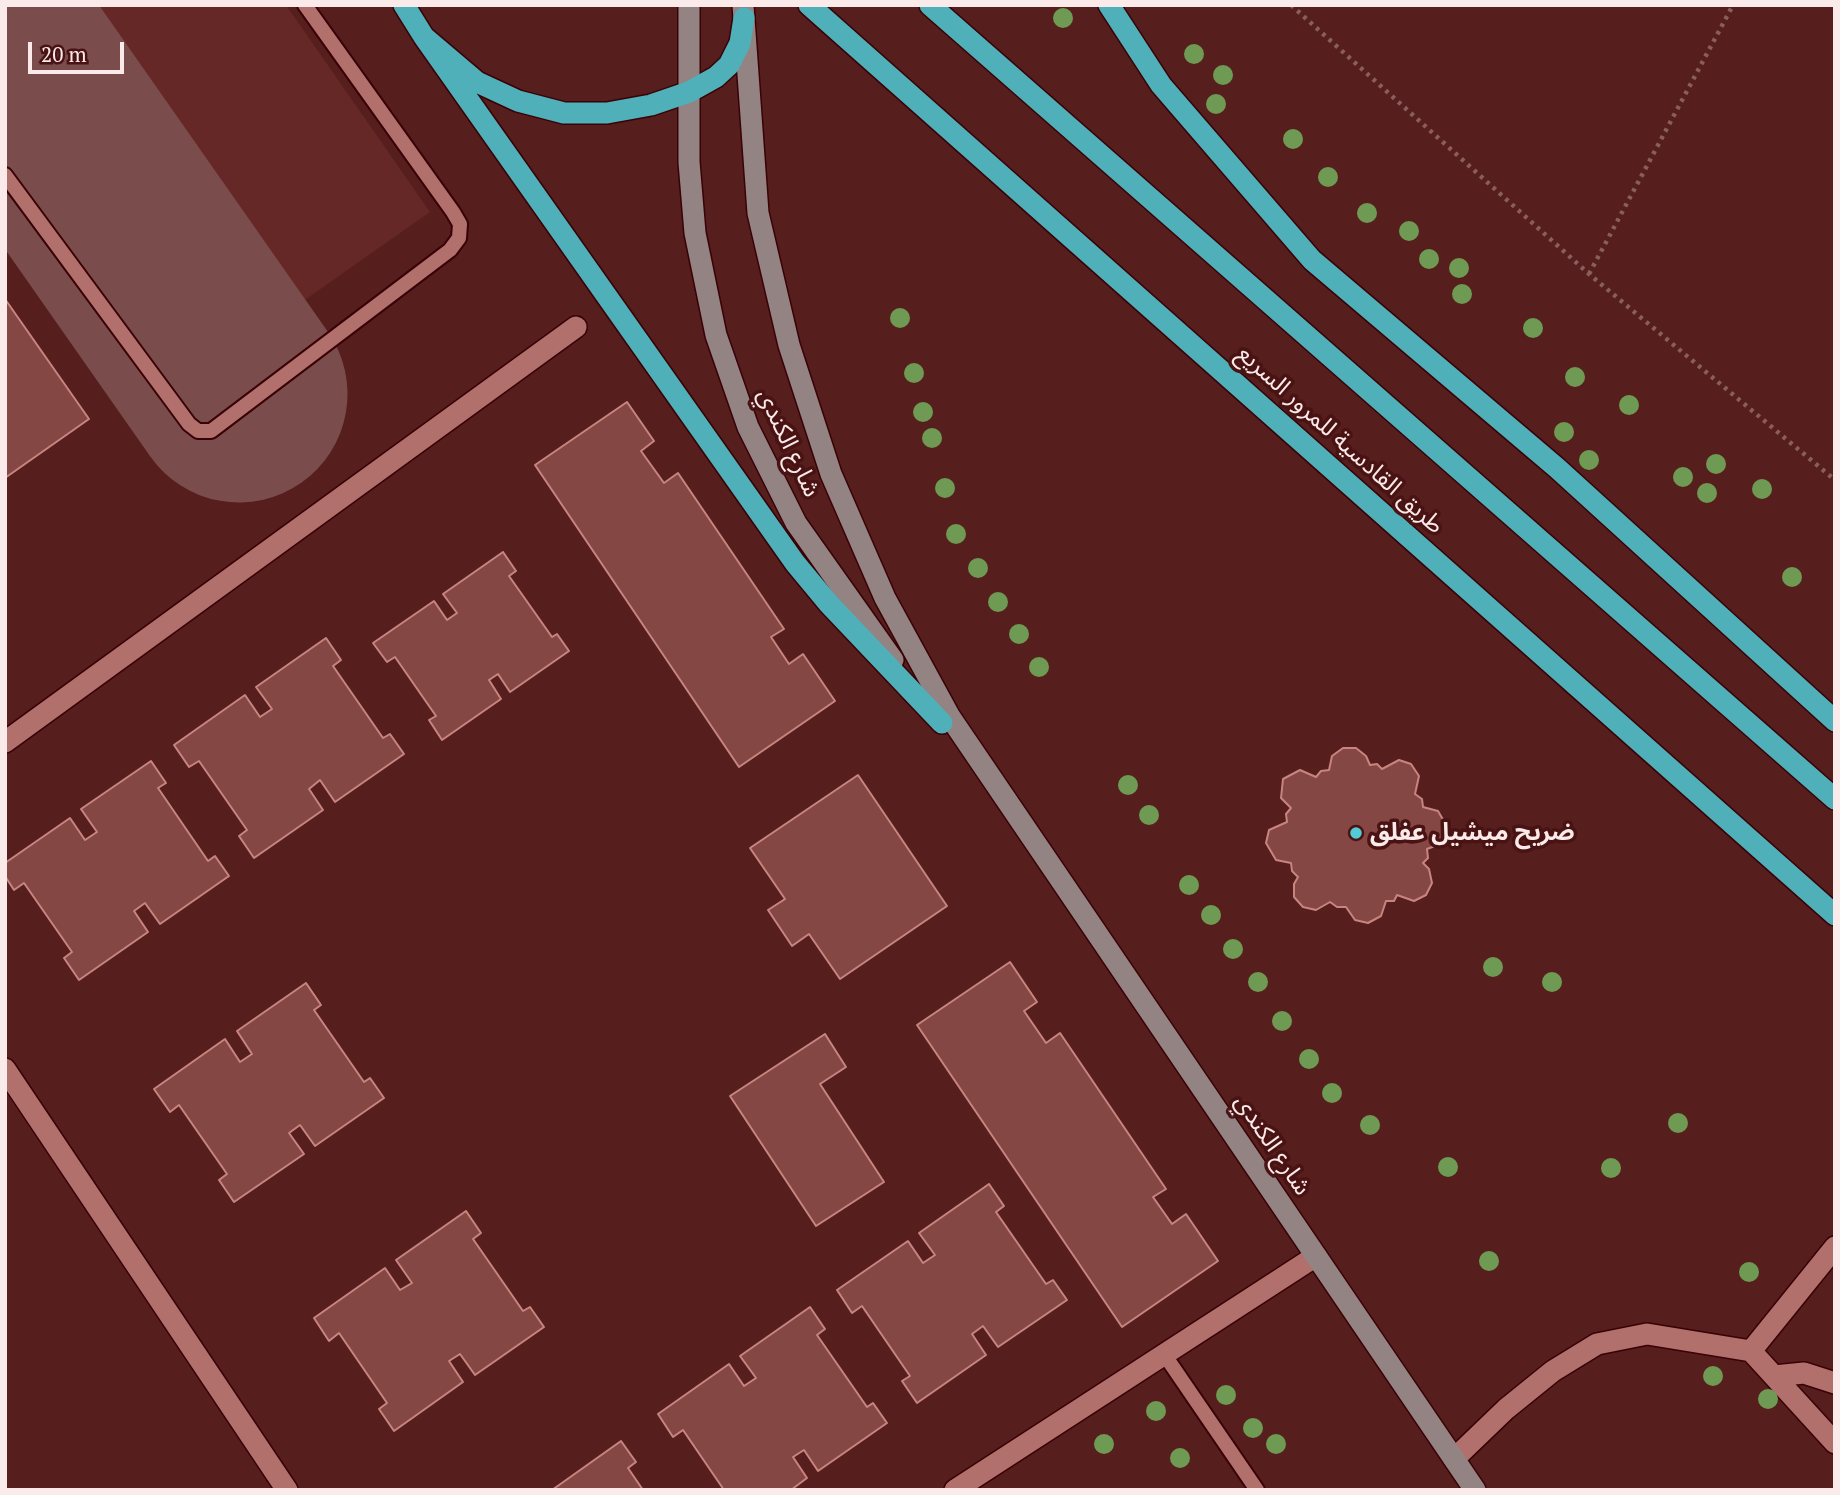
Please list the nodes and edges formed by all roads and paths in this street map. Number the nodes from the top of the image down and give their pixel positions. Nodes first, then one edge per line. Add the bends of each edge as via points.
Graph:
1 (305, 5) edge
2 (404, 5) edge
3 (689, 5) edge
4 (809, 5) edge
5 (930, 5) edge
6 (1109, 5) edge
7 (1291, 5) edge
8 (1733, 5) edge
9 (744, 12) edge
10 (424, 37) junction
11 (689, 92) junction
12 (5, 175) edge
13 (1589, 274) junction
14 (576, 327) dead end
15 (1835, 480) edge
16 (1835, 721) edge
17 (942, 723) junction
18 (5, 742) edge
19 (1835, 799) edge
20 (1026, 830) junction
21 (1835, 915) edge
22 (5, 1069) edge
23 (1835, 1247) edge
24 (1316, 1256) junction
25 (1751, 1351) junction
26 (1164, 1354) junction
27 (1774, 1376) junction
28 (1835, 1383) edge
29 (1835, 1443) edge
30 (1454, 1459) junction
31 (287, 1490) edge
32 (955, 1490) edge
33 (1257, 1490) edge
34 (1475, 1490) edge

1 - 12 lane via 453,212 460,224 459,238 450,250 211,430 198,431 189,425
2 - 10 highway
3 - 11 street, شارع الكندي
4 - 21 highway, طريق القادسية للمرور السريع
5 - 19 highway
6 - 16 highway via 1161,85 1312,260 1557,468
7 - 13 path
8 - 13 path
9 - 11 highway via 740,43 729,65
9 - 20 street, شارع الكندي via 758,213 789,345 831,474 886,598 950,717
10 - 11 highway via 477,82 518,101 564,113 607,113
10 - 17 highway via 795,563
11 - 17 street, شارع الكندي via 695,233 716,335 748,427 796,523 862,621
13 - 15 path
14 - 18 street
17 - 20 street, شارع الكندي
20 - 24 street, شارع الكندي
22 - 31 street
23 - 25 street
24 - 26 street
24 - 30 street, شارع الكندي
25 - 27 street
25 - 30 street via 1647,1334 1597,1344 1553,1371
26 - 32 street
26 - 33 lane
27 - 28 street via 1804,1373
27 - 29 street
30 - 34 street, شارع الكندي

